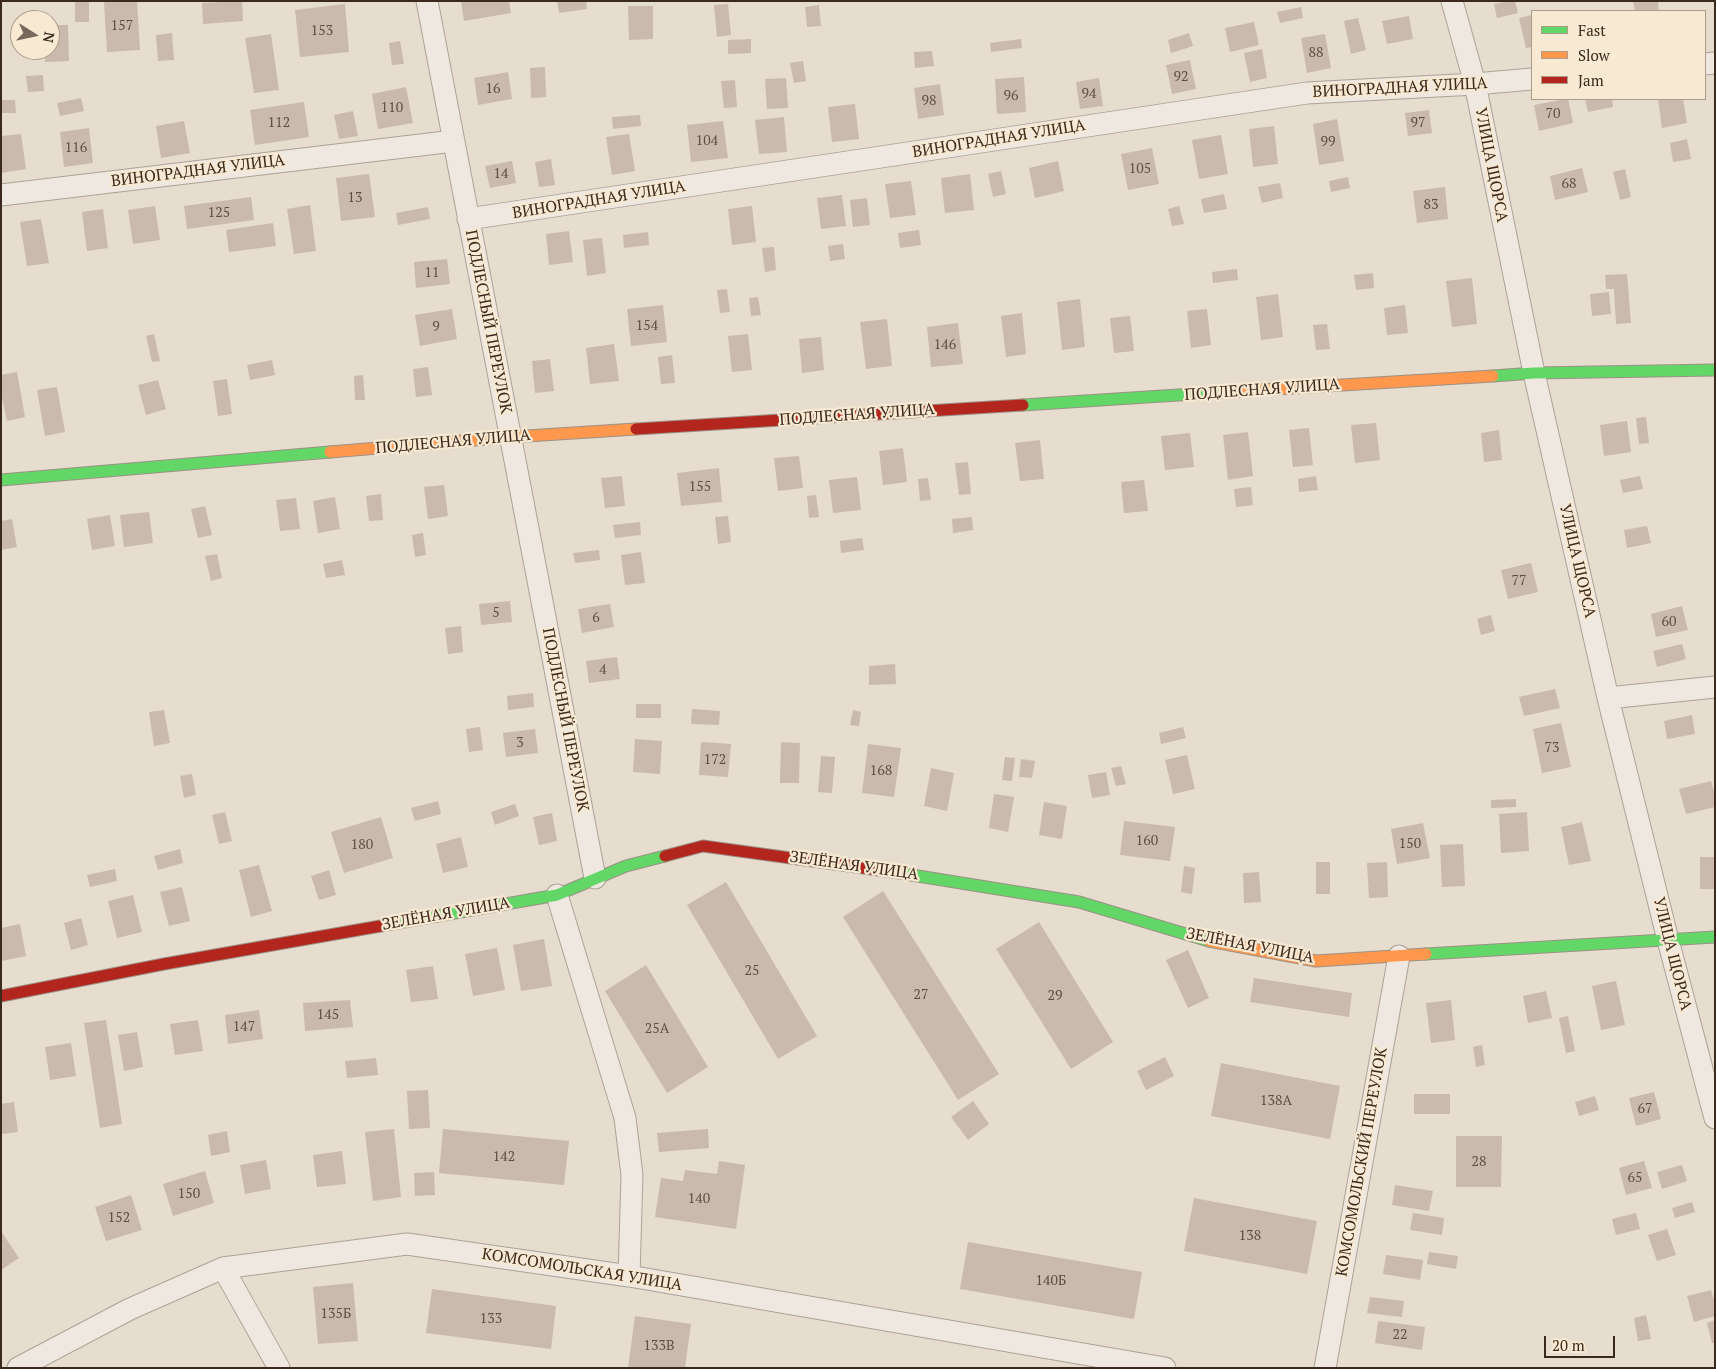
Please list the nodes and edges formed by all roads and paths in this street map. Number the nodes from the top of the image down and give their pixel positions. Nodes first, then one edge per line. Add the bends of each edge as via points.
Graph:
1 (427, 1) edge
2 (1452, 1) edge
3 (1531, 79) edge
4 (1475, 84) junction
5 (454, 141) junction
6 (1, 195) edge
7 (468, 219) junction
8 (1715, 370) edge
9 (1534, 373) junction
10 (511, 437) junction
11 (1, 480) edge
12 (1715, 687) edge
13 (1608, 698) junction
14 (595, 878) junction
15 (557, 895) junction
16 (1715, 937) edge
17 (1668, 940) junction
18 (1399, 956) junction
19 (1, 996) edge
20 (1715, 1118) edge
21 (223, 1268) junction
22 (629, 1276) junction
23 (18, 1368) edge
24 (279, 1368) edge
25 (1165, 1368) edge
26 (1325, 1368) edge

1 - 5 street, ПОДЛЕСНЫЙ ПЕРЕУЛОК
2 - 4 street, УЛИЦА ЩОРСА
3 - 4 street, ВИНОГРАДНАЯ УЛИЦА
4 - 7 street, ВИНОГРАДНАЯ УЛИЦА via 1307,93
4 - 9 street, УЛИЦА ЩОРСА
5 - 6 street, ВИНОГРАДНАЯ УЛИЦА
5 - 7 street, ПОДЛЕСНЫЙ ПЕРЕУЛОК
7 - 10 street, ПОДЛЕСНЫЙ ПЕРЕУЛОК
8 - 9 street, ПОДЛЕСНАЯ УЛИЦА
9 - 10 street, ПОДЛЕСНАЯ УЛИЦА
9 - 13 street, УЛИЦА ЩОРСА
10 - 11 street, ПОДЛЕСНАЯ УЛИЦА
10 - 14 street, ПОДЛЕСНЫЙ ПЕРЕУЛОК
12 - 13 street
13 - 17 street, УЛИЦА ЩОРСА
14 - 15 street, ЗЕЛЁНАЯ УЛИЦА
14 - 18 street, ЗЕЛЁНАЯ УЛИЦА via 626,866 703,846 910,874 1079,902 1212,942 1316,961
15 - 19 street, ЗЕЛЁНАЯ УЛИЦА
15 - 22 street via 625,1118 632,1175
16 - 17 street, ЗЕЛЁНАЯ УЛИЦА
17 - 18 street, ЗЕЛЁНАЯ УЛИЦА
17 - 20 street, УЛИЦА ЩОРСА
18 - 26 street, КОМСОМОЛЬСКИЙ ПЕРЕУЛОК
21 - 22 street, КОМСОМОЛЬСКАЯ УЛИЦА via 407,1244
21 - 23 street, КОМСОМОЛЬСКАЯ УЛИЦА via 130,1309
21 - 24 street
22 - 25 street, КОМСОМОЛЬСКАЯ УЛИЦА

